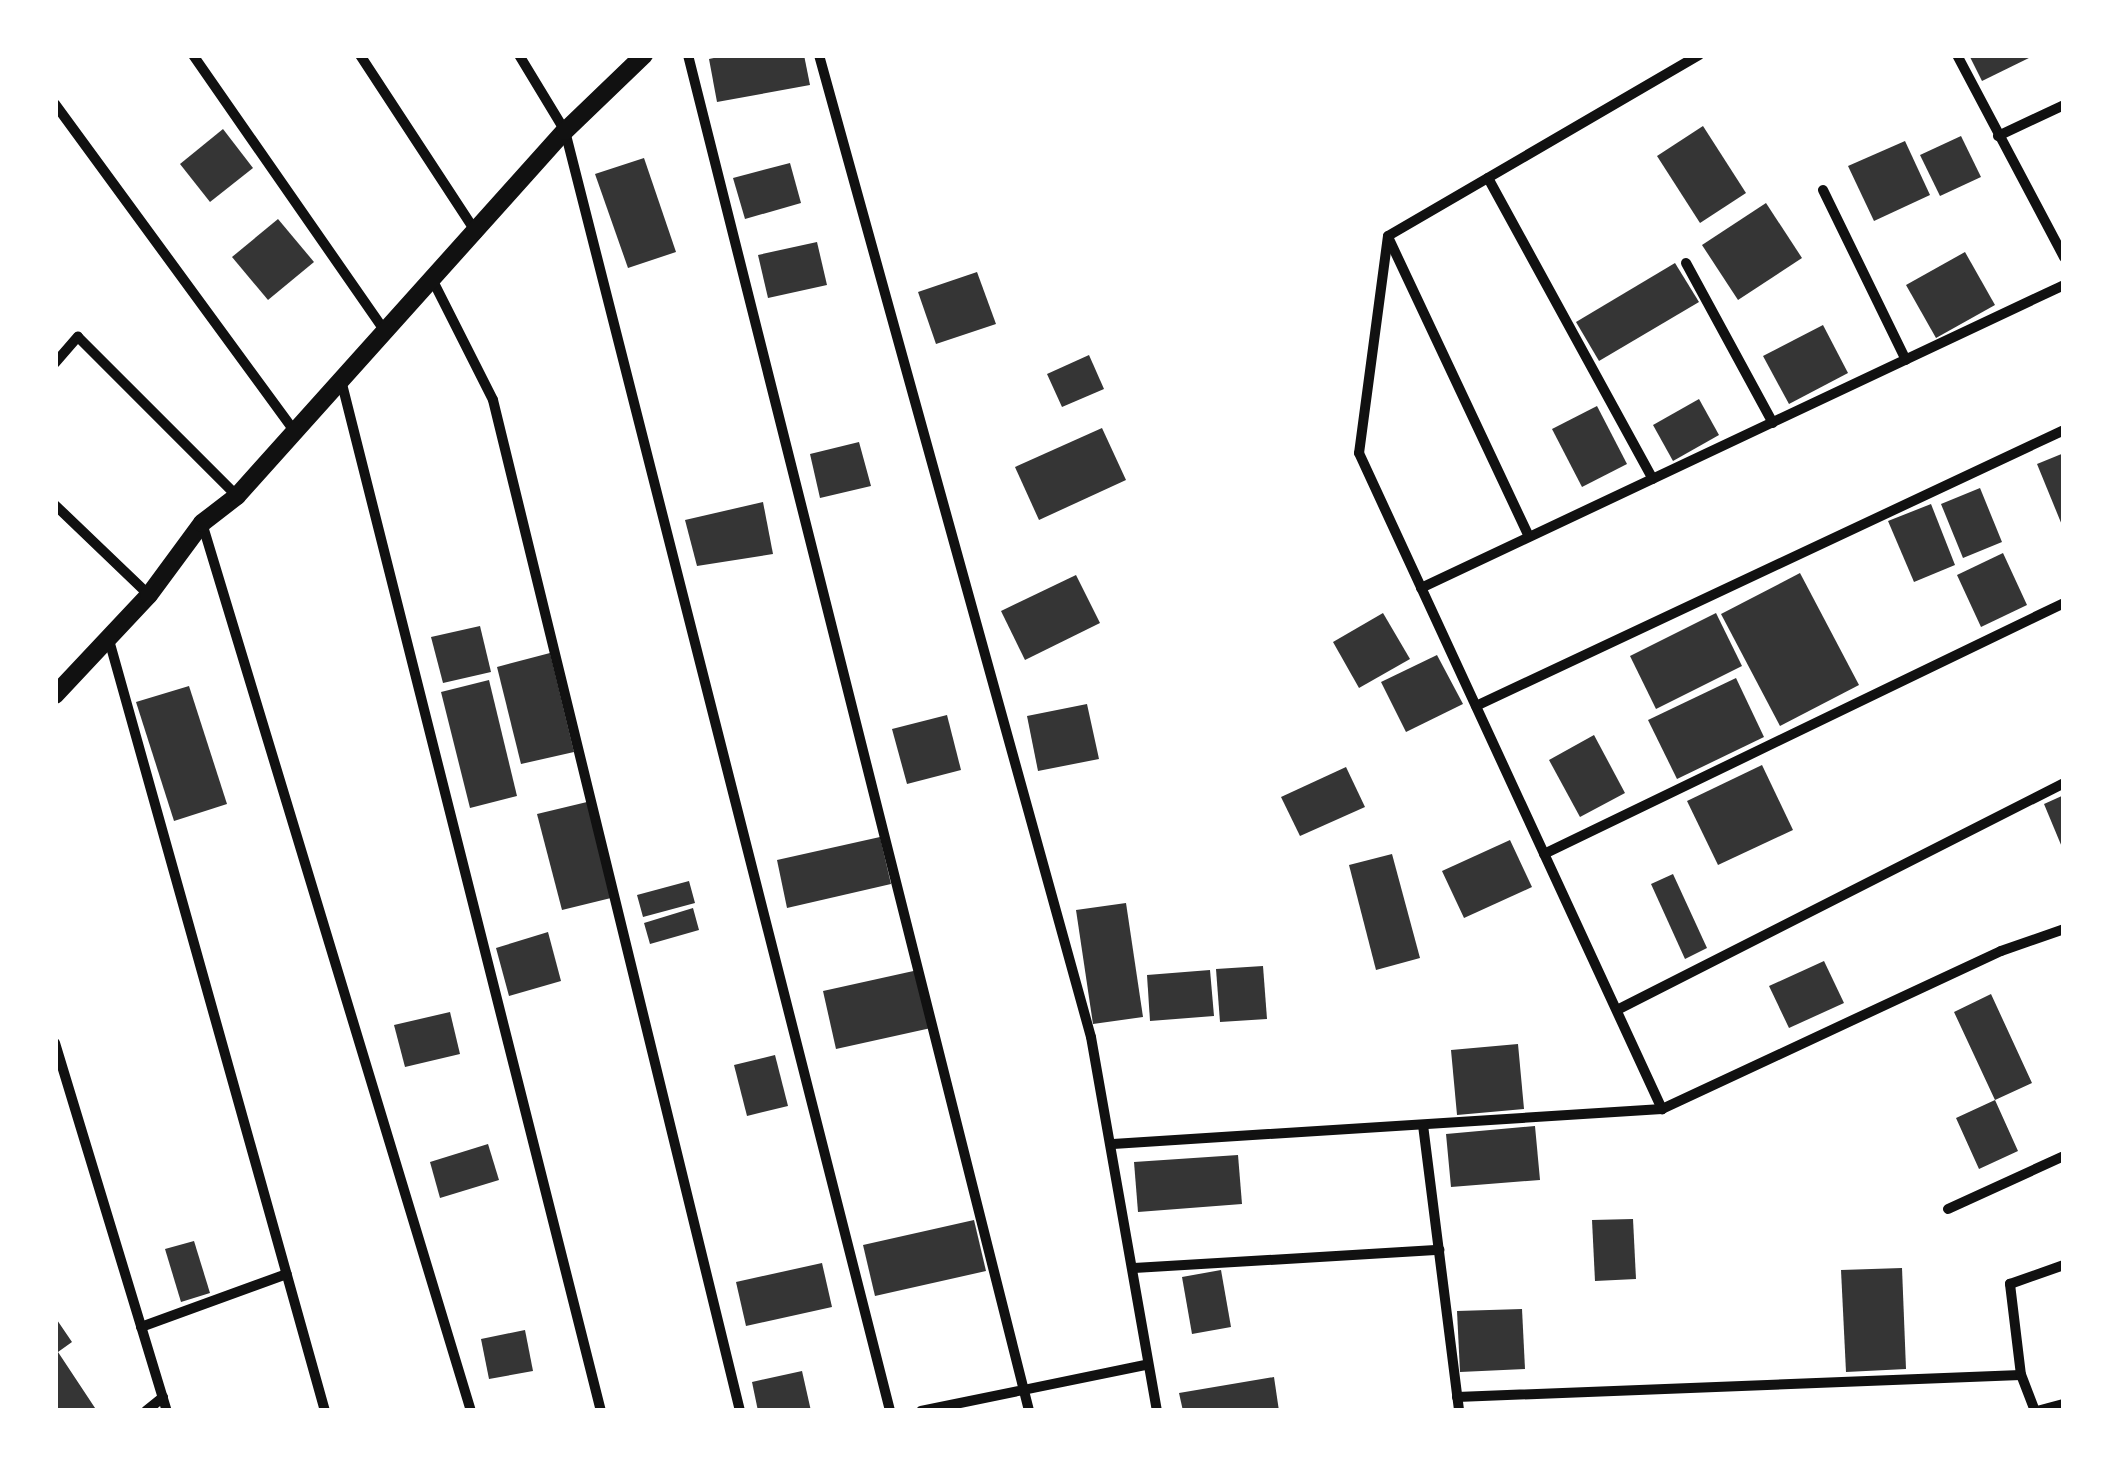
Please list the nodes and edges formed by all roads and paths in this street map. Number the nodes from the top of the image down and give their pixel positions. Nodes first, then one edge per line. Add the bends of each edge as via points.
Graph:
1 (193, 55) edge
2 (360, 55) edge
3 (519, 55) edge
4 (644, 55) edge
5 (688, 55) edge
6 (819, 55) edge
7 (1700, 55) edge
8 (1957, 55) edge
9 (55, 104) edge
10 (2064, 105) edge
11 (565, 131) junction
12 (1998, 136) junction
13 (1488, 178) junction
14 (1823, 190) dead end
15 (477, 234) junction
16 (1388, 236) junction
17 (2064, 257) edge
18 (1686, 263) dead end
19 (433, 281) junction
20 (2064, 286) edge
21 (384, 330) junction
22 (1906, 360) junction
23 (55, 363) edge
24 (341, 380) junction
25 (1772, 422) junction
26 (294, 430) junction
27 (2064, 430) edge
28 (1653, 479) junction
29 (238, 496) junction
30 (55, 505) edge
31 (202, 524) junction
32 (1528, 537) junction
33 (1421, 588) junction
34 (149, 595) junction
35 (2064, 603) edge
36 (109, 640) junction
37 (59, 682) edge
38 (1476, 706) junction
39 (2064, 783) edge
40 (1544, 854) junction
41 (2064, 928) edge
42 (1617, 1010) junction
43 (55, 1043) edge
44 (1662, 1109) junction
45 (1423, 1125) junction
46 (1113, 1144) junction
47 (2064, 1156) edge
48 (1948, 1209) dead end
49 (1439, 1250) junction
50 (2064, 1265) edge
51 (1134, 1268) junction
52 (287, 1274) junction
53 (141, 1327) junction
54 (1146, 1365) junction
55 (2022, 1375) junction
56 (1025, 1386) junction
57 (163, 1397) junction
58 (1457, 1397) junction
59 (2064, 1404) edge
60 (146, 1411) edge
61 (168, 1411) edge
62 (325, 1411) edge
63 (471, 1411) edge
64 (601, 1411) edge
65 (740, 1411) edge
66 (890, 1411) edge
67 (921, 1411) edge
68 (1029, 1411) edge
69 (1157, 1411) edge
70 (1459, 1411) edge
71 (2036, 1411) edge

1 - 21 street
2 - 15 street
3 - 11 street
4 - 11 street
5 - 56 street
6 - 46 street via 1091,1037
7 - 13 street
8 - 12 street
9 - 26 street
10 - 12 street
11 - 15 street
11 - 66 street
12 - 17 street
13 - 16 street
13 - 28 street
14 - 22 street
15 - 19 street
16 - 32 street
16 - 33 street via 1359,453
18 - 25 street
19 - 21 street
19 - 65 street via 493,400
20 - 22 street
21 - 24 street
22 - 25 street
23 - 29 street via 78,337
24 - 26 street
24 - 64 street
25 - 28 street
26 - 29 street
27 - 38 street
28 - 32 street
29 - 31 street
30 - 34 street
31 - 34 street
31 - 63 street
32 - 33 street
33 - 38 street
34 - 36 street
35 - 40 street
36 - 37 street
36 - 52 street
38 - 40 street
39 - 42 street
40 - 42 street
41 - 44 street
42 - 44 street
43 - 53 street
44 - 45 street
45 - 46 street
45 - 49 street
46 - 51 street
47 - 48 street
49 - 51 street
49 - 58 street
50 - 55 street via 2010,1284
51 - 54 street
52 - 53 street
52 - 62 street
53 - 57 street
54 - 56 street
54 - 69 street
55 - 58 street
55 - 71 street
56 - 67 street
56 - 68 street
57 - 60 street
57 - 61 street
58 - 70 street
59 - 71 street

